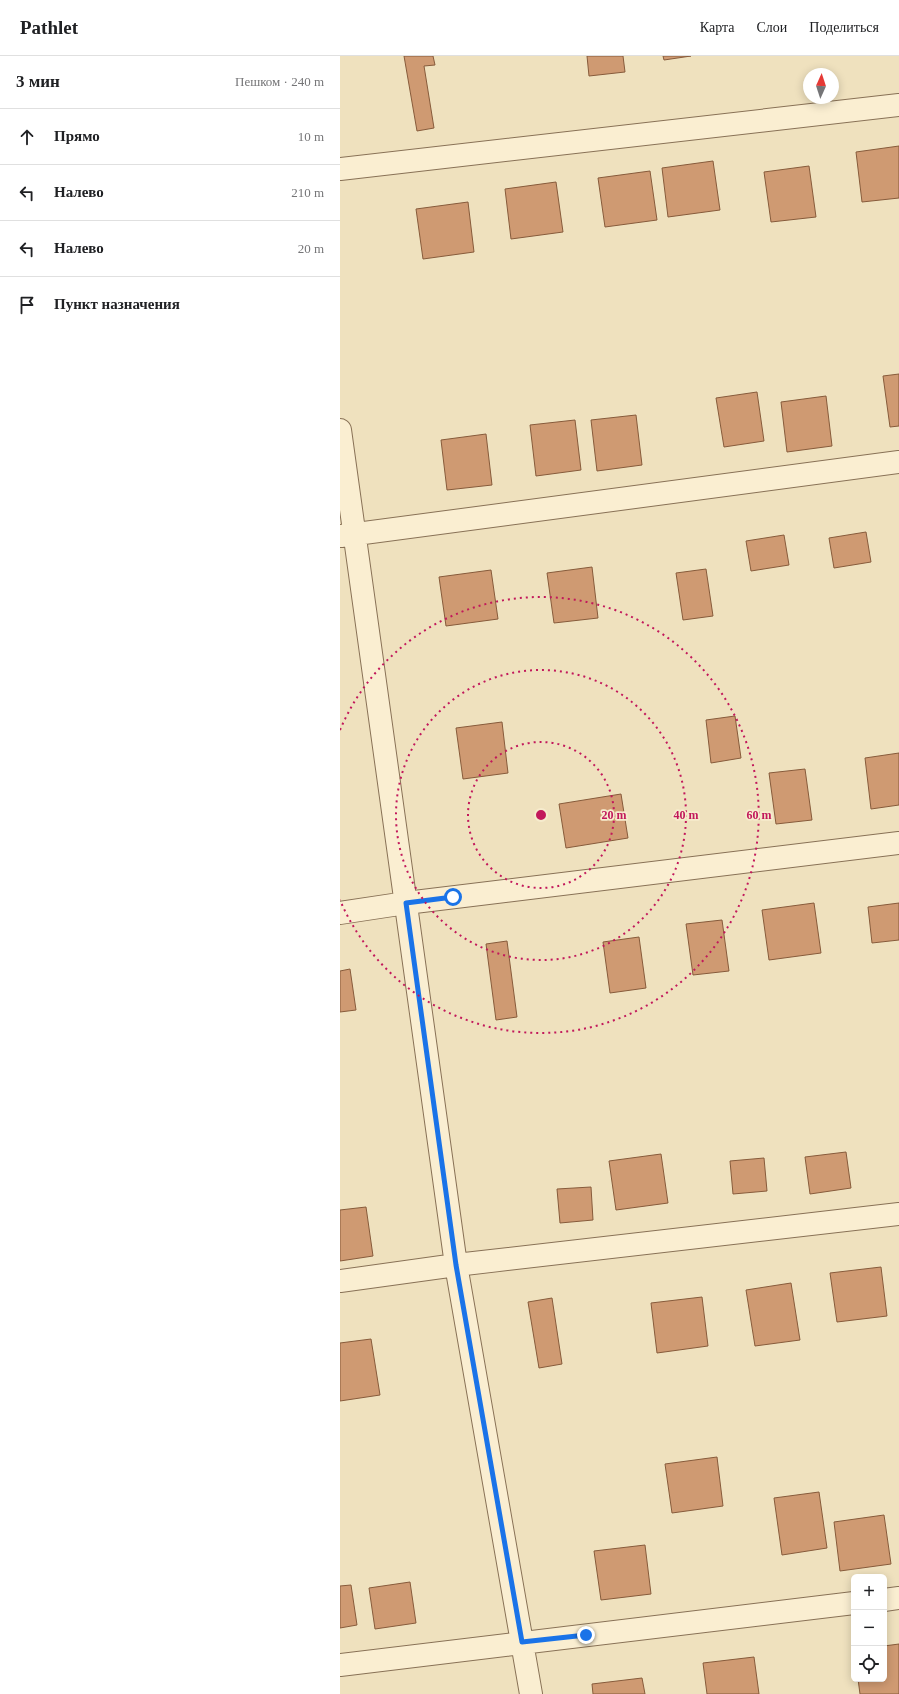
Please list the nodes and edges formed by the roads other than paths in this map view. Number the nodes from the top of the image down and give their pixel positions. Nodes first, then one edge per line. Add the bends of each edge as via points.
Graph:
1 (899, 105) edge
2 (340, 169) edge
3 (340, 430) edge
4 (899, 462) edge
5 (347, 535) edge
6 (899, 843) edge
7 (406, 903) junction
8 (340, 913) edge
9 (899, 1214) edge
10 (456, 1265) junction
11 (340, 1281) edge
12 (899, 1598) edge
13 (887, 1600) edge
14 (851, 1603) edge
15 (522, 1642) junction
16 (340, 1665) edge
17 (531, 1694) edge

1 - 2 street
3 - 5 street
4 - 5 street
5 - 7 street
6 - 7 street
7 - 8 street
7 - 10 street
9 - 10 street
10 - 11 street
10 - 15 street
12 - 13 street
14 - 15 street
15 - 16 street
15 - 17 street

